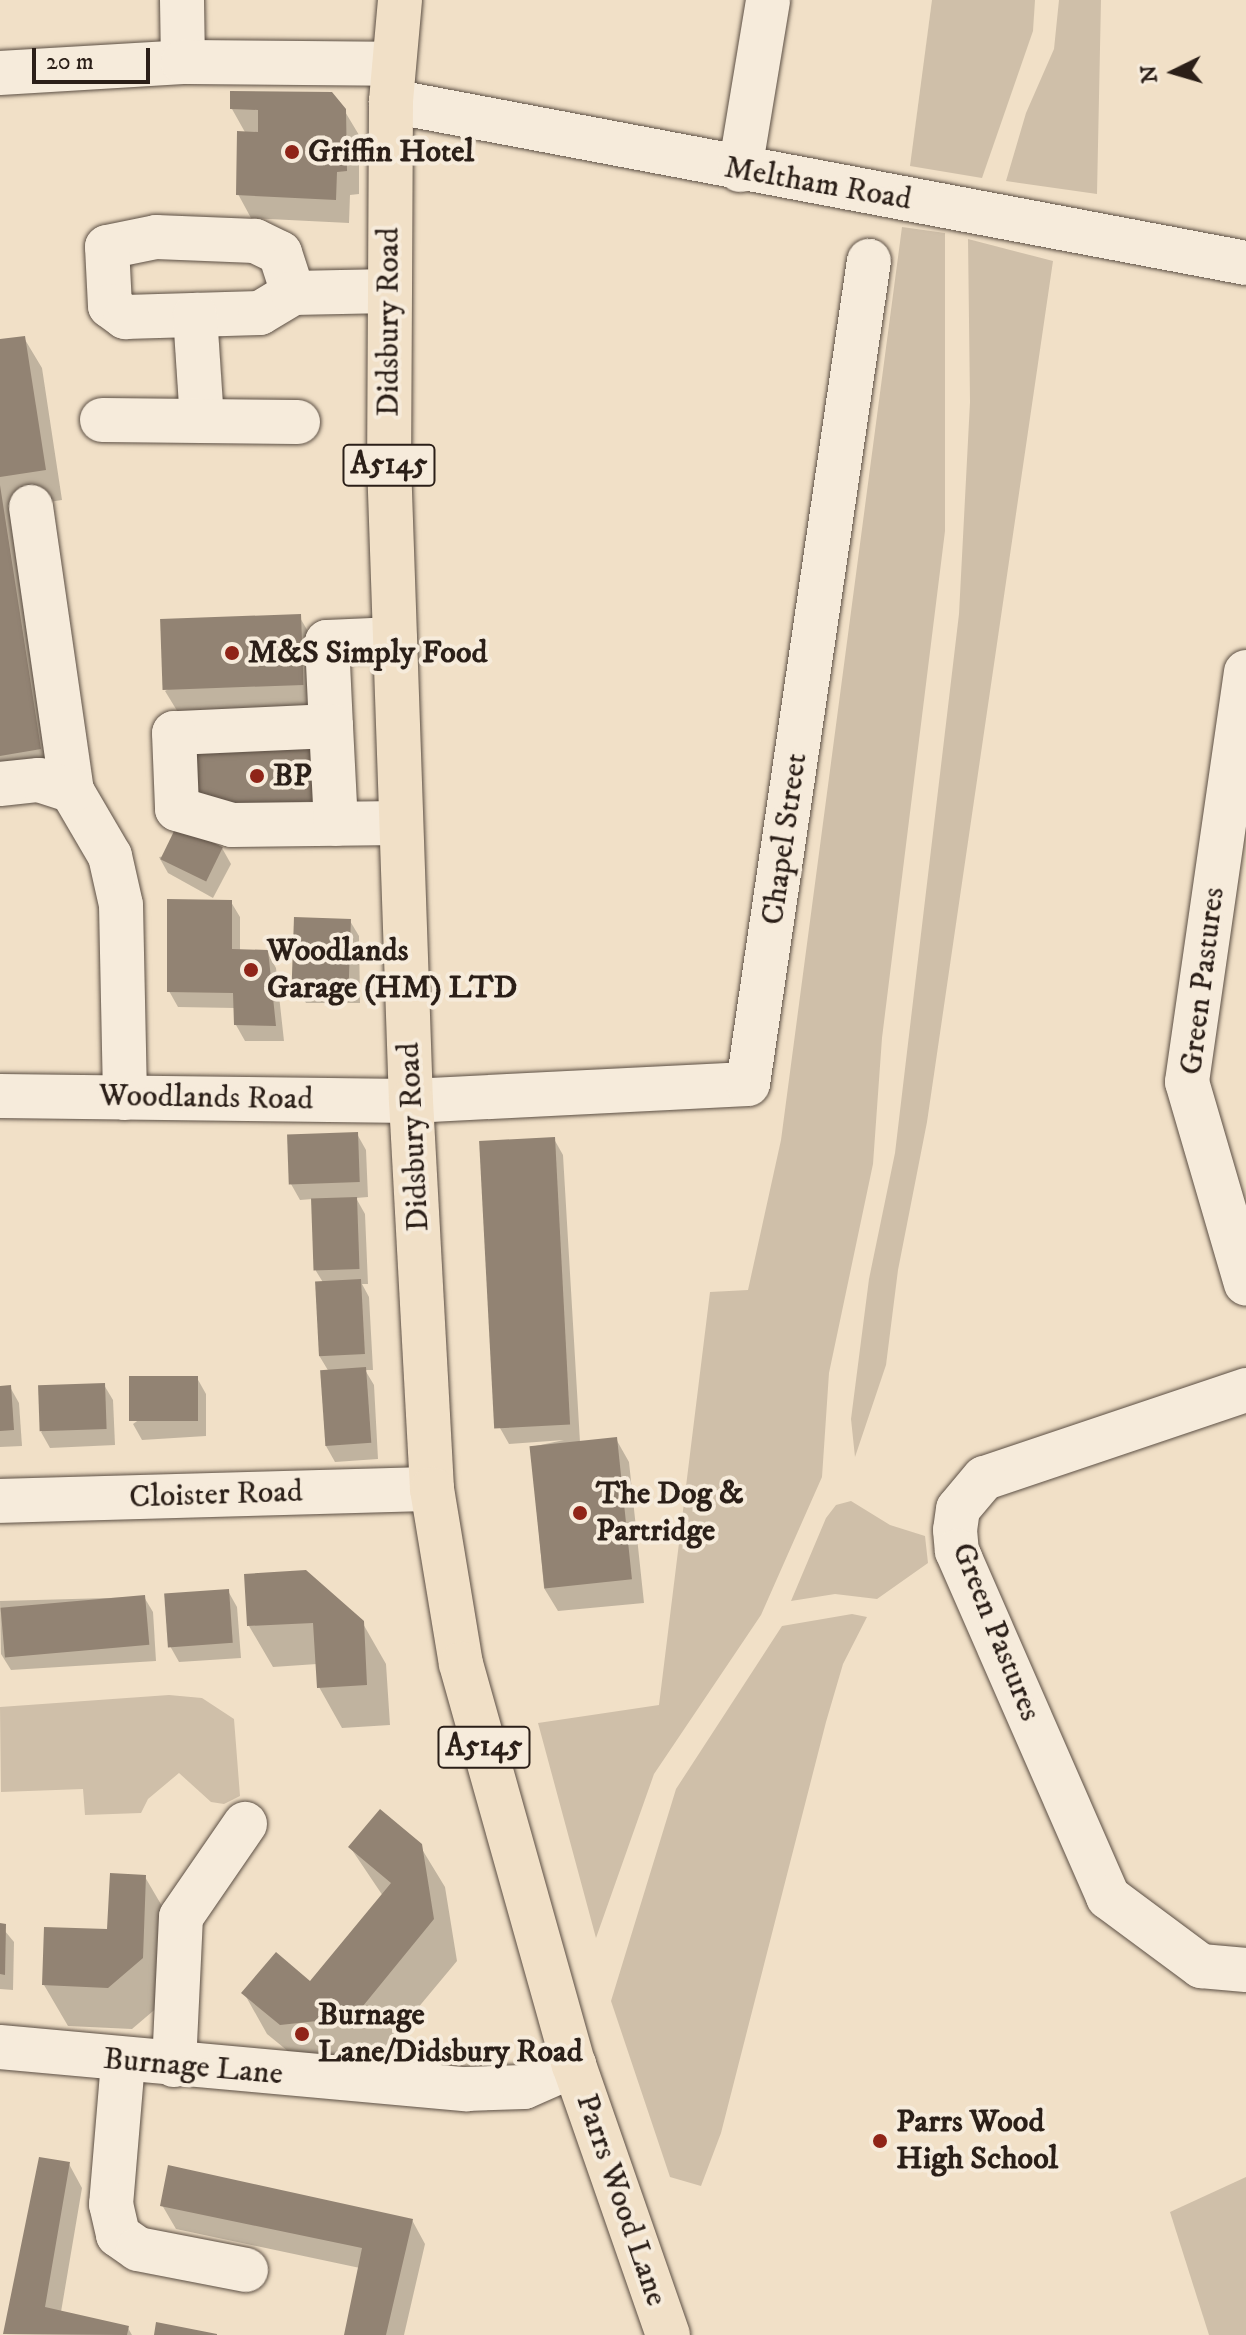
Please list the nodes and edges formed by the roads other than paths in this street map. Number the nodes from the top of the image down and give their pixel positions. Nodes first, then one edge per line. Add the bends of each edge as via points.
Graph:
1 (182, 0) edge
2 (400, 0) edge
3 (768, 0) edge
4 (183, 62) junction
5 (0, 73) edge
6 (392, 83) junction
7 (740, 170) junction
8 (869, 261) dead end
9 (1246, 263) edge
10 (390, 291) junction
11 (293, 293) junction
12 (195, 315) junction
13 (102, 420) dead end
14 (202, 421) junction
15 (298, 422) dead end
16 (31, 507) dead end
17 (395, 639) junction
18 (1246, 672) edge
19 (331, 726) junction
20 (0, 784) edge
21 (72, 791) junction
22 (401, 823) junction
23 (336, 824) junction
24 (0, 1096) edge
25 (125, 1098) junction
26 (411, 1101) junction
27 (1246, 1284) edge
28 (1246, 1390) edge
29 (432, 1489) junction
30 (0, 1501) edge
31 (245, 1824) dead end
32 (1246, 1970) edge
33 (0, 2047) edge
34 (123, 2062) junction
35 (174, 2065) junction
36 (557, 2074) junction
37 (246, 2270) dead end
38 (668, 2335) edge

1 - 4 street
2 - 6 main road, Didsbury Road / A5145
3 - 7 street
4 - 5 street, Meltham Road
4 - 6 street, Meltham Road
6 - 7 street, Meltham Road
6 - 10 main road, Didsbury Road / A5145
7 - 9 street, Meltham Road
8 - 26 street, Chapel Street via 748,1084
10 - 11 street
10 - 17 main road, Didsbury Road / A5145
11 - 12 street via 260,313
11 - 12 street via 280,253 255,241 156,237 107,247 110,306 125,317
12 - 14 street
13 - 14 street
14 - 15 street
16 - 21 street
17 - 19 street via 327,642
17 - 22 main road, Didsbury Road / A5145
18 - 27 street, Green Pastures via 1187,1082
19 - 23 street
19 - 23 street via 174,733 177,809 232,825
20 - 21 street via 39,780
21 - 25 street via 110,856 121,905
22 - 23 street
22 - 26 main road, Didsbury Road / A5145
24 - 25 street, Woodlands Road
25 - 26 street, Woodlands Road
26 - 29 main road, Didsbury Road / A5145
28 - 32 street, Green Pastures via 984,1478 958,1509 955,1530 957,1551 1108,1897 1201,1966
29 - 30 street, Cloister Road
29 - 36 main road, Didsbury Road / A5145 via 461,1664 555,2001
31 - 35 street via 181,1917
33 - 34 street, Burnage Lane
34 - 35 street, Burnage Lane
34 - 37 street via 111,2204 118,2235 138,2249
35 - 36 street, Burnage Lane via 466,2089
36 - 38 main road, Parrs Wood Lane / A5145 via 633,2236

